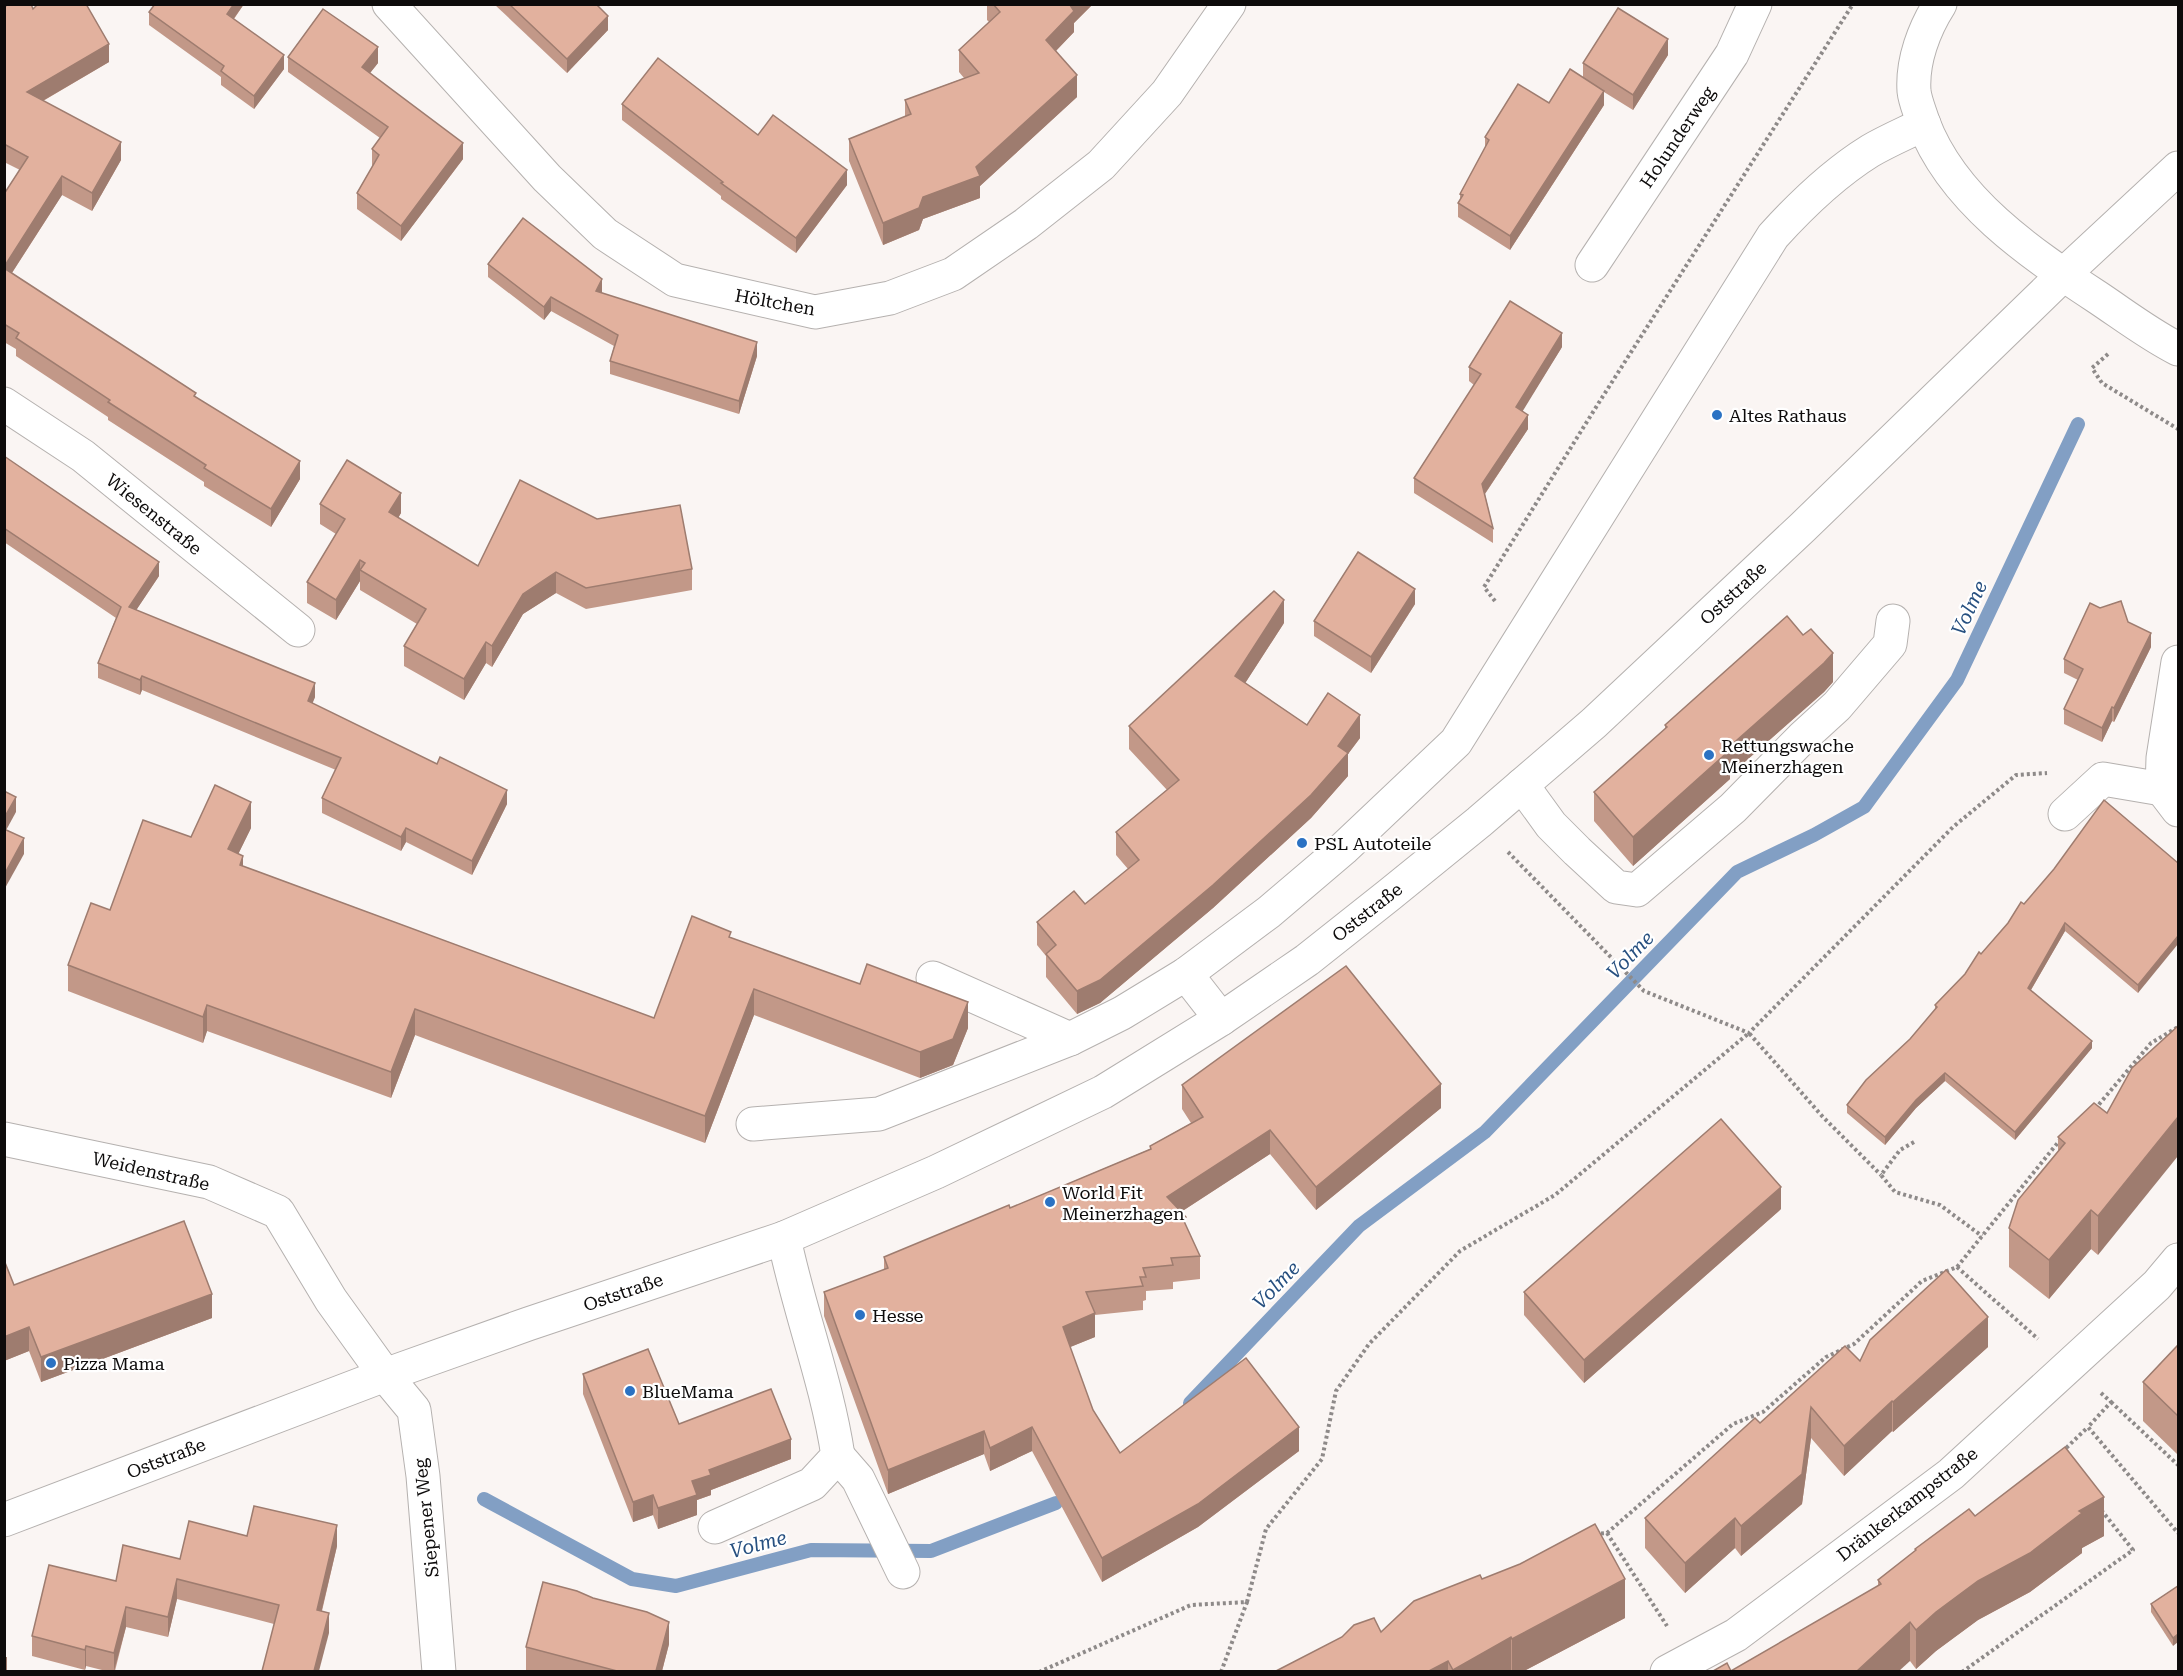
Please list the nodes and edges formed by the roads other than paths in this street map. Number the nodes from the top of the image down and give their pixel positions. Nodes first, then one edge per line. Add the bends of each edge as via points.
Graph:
1 (389, 4) edge
2 (1229, 4) edge
3 (1755, 4) edge
4 (1940, 4) edge
5 (1924, 124) junction
6 (2178, 168) edge
7 (1592, 265) dead end
8 (2063, 275) junction
9 (2178, 349) edge
10 (4, 404) edge
11 (1893, 621) dead end
12 (298, 630) dead end
13 (2178, 662) edge
14 (1522, 785) junction
15 (2170, 799) edge
16 (2065, 814) dead end
17 (1186, 974) junction
18 (933, 978) dead end
19 (1221, 1019) junction
20 (1070, 1039) junction
21 (753, 1124) dead end
22 (4, 1139) edge
23 (784, 1238) junction
24 (2178, 1260) edge
25 (385, 1375) junction
26 (838, 1456) junction
27 (4, 1520) edge
28 (715, 1527) dead end
29 (903, 1572) dead end
30 (1678, 1666) edge
31 (439, 1671) edge

1 - 2 street, Höltchen via 547,178 604,234 675,280 815,312 890,298 953,274 1026,224 1101,165 1167,93
3 - 7 street, Holunderweg via 1732,54
4 - 5 street via 1925,31 1916,65 1914,91
5 - 8 street via 1941,158 1979,207
5 - 17 street via 1851,164 1823,185 1773,236 1456,741 1343,849 1269,912
6 - 8 street, Oststraße
8 - 9 street
8 - 14 street, Oststraße via 1803,527 1594,723
10 - 12 street, Wiesenstraße via 83,456
11 - 14 street via 1890,644 1837,706 1733,808 1636,890 1616,887 1585,859 1551,825
13 - 15 street via 2163,758
14 - 19 street, Oststraße via 1307,960
15 - 16 street via 2103,779
17 - 19 street
17 - 20 street
18 - 20 street
19 - 23 street, Oststraße via 1103,1092 936,1172
20 - 21 street via 879,1114
22 - 25 street, Weidenstraße via 209,1182 278,1212 331,1300
23 - 25 street, Oststraße
23 - 26 street
24 - 30 street, Dränkerkampstraße via 2157,1285 1951,1474 1736,1635
25 - 27 street, Oststraße
25 - 31 street, Siepener Weg via 414,1410
26 - 28 street via 812,1484
26 - 29 street via 858,1479

